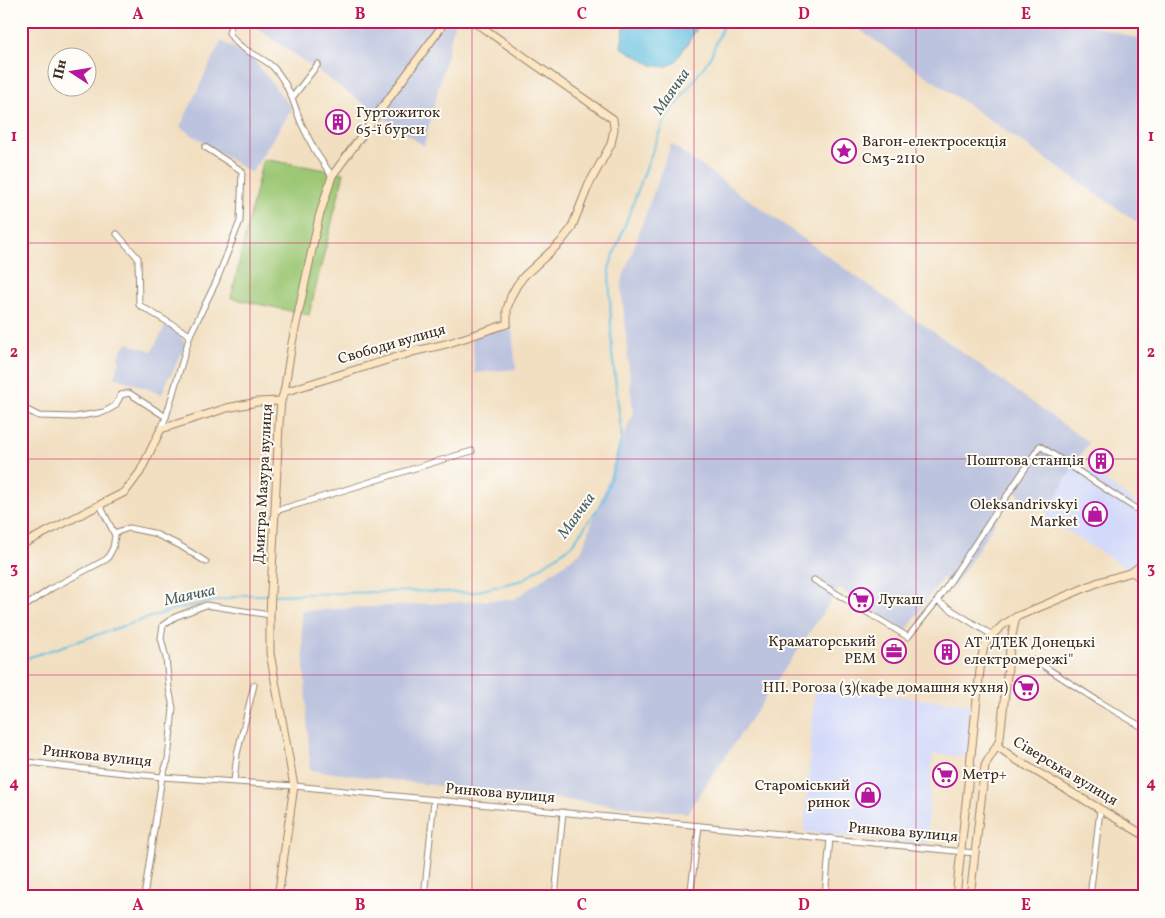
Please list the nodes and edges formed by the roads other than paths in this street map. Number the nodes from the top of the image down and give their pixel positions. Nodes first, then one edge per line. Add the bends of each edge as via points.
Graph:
1 (232, 21) edge
2 (444, 21) edge
3 (472, 21) edge
4 (318, 64) dead end
5 (292, 98) junction
6 (205, 147) dead end
7 (332, 176) junction
8 (117, 234) dead end
9 (190, 335) junction
10 (284, 392) junction
11 (281, 401) junction
12 (21, 407) edge
13 (166, 416) junction
14 (161, 429) junction
15 (472, 451) dead end
16 (100, 505) junction
17 (275, 511) junction
18 (1144, 514) edge
19 (114, 533) junction
20 (21, 545) edge
21 (206, 562) dead end
22 (1144, 563) edge
23 (1132, 572) junction
24 (814, 580) dead end
25 (1144, 580) edge
26 (937, 601) junction
27 (21, 608) edge
28 (271, 612) junction
29 (1016, 617) junction
30 (992, 635) junction
31 (1026, 659) dead end
32 (254, 685) dead end
33 (1144, 728) edge
34 (997, 746) junction
35 (21, 761) edge
36 (162, 777) junction
37 (234, 781) junction
38 (294, 786) junction
39 (434, 800) junction
40 (1100, 810) junction
41 (563, 812) junction
42 (699, 826) junction
43 (1144, 836) edge
44 (830, 838) junction
45 (962, 851) junction
46 (976, 853) junction
47 (957, 887) junction
48 (971, 888) junction
49 (144, 897) edge
50 (278, 897) edge
51 (424, 897) edge
52 (555, 897) edge
53 (690, 897) edge
54 (825, 897) edge
55 (956, 897) edge
56 (970, 897) edge
57 (1090, 897) edge

1 - 5 street via 229,33 238,45 273,67
2 - 7 street, Дмитра Мазура вулиця
3 - 10 street, Свободи вулиця via 613,120 611,144 588,184 571,229 517,285 510,296 507,324
4 - 5 street
5 - 7 street via 301,124
6 - 9 street via 242,171 240,221 216,282
7 - 10 street, Дмитра Мазура вулиця via 319,217
8 - 9 street via 138,258 139,305
9 - 13 street
10 - 11 street, Дмитра Мазура вулиця
11 - 14 street via 227,408
11 - 17 street, Дмитра Мазура вулиця
12 - 13 street via 39,416 75,417 104,412 115,406 120,395 129,393
13 - 14 street
14 - 16 street via 140,472 125,492
15 - 17 street
16 - 19 street
16 - 20 street
17 - 28 street, Дмитра Мазура вулиця
18 - 26 street via 1040,446
19 - 21 street via 129,528 153,533
19 - 27 street via 113,548 107,559
22 - 23 street
23 - 25 street
23 - 29 street via 1099,582
24 - 26 street via 908,637
26 - 30 street
28 - 36 street via 206,605 174,617 163,625 161,638 173,708 168,760
28 - 38 street, Дмитра Мазура вулиця via 270,653
29 - 30 street
29 - 34 street
30 - 45 street via 984,647 981,661
31 - 33 street via 1036,661
32 - 37 street via 237,754
34 - 40 street, Сіверська вулиця
34 - 46 street via 985,766
35 - 36 street, Ринкова вулиця
36 - 37 street, Ринкова вулиця
36 - 49 street
37 - 38 street, Ринкова вулиця
38 - 39 street, Ринкова вулиця
38 - 50 street, Дмитра Мазура вулиця
39 - 41 street, Ринкова вулиця
39 - 51 street
40 - 43 street, Сіверська вулиця
40 - 57 street
41 - 42 street, Ринкова вулиця
41 - 52 street
42 - 44 street, Ринкова вулиця
42 - 53 street
44 - 45 street, Ринкова вулиця
44 - 54 street
45 - 46 street, Ринкова вулиця
45 - 47 street
46 - 48 street
47 - 48 street
47 - 55 street
48 - 56 street

